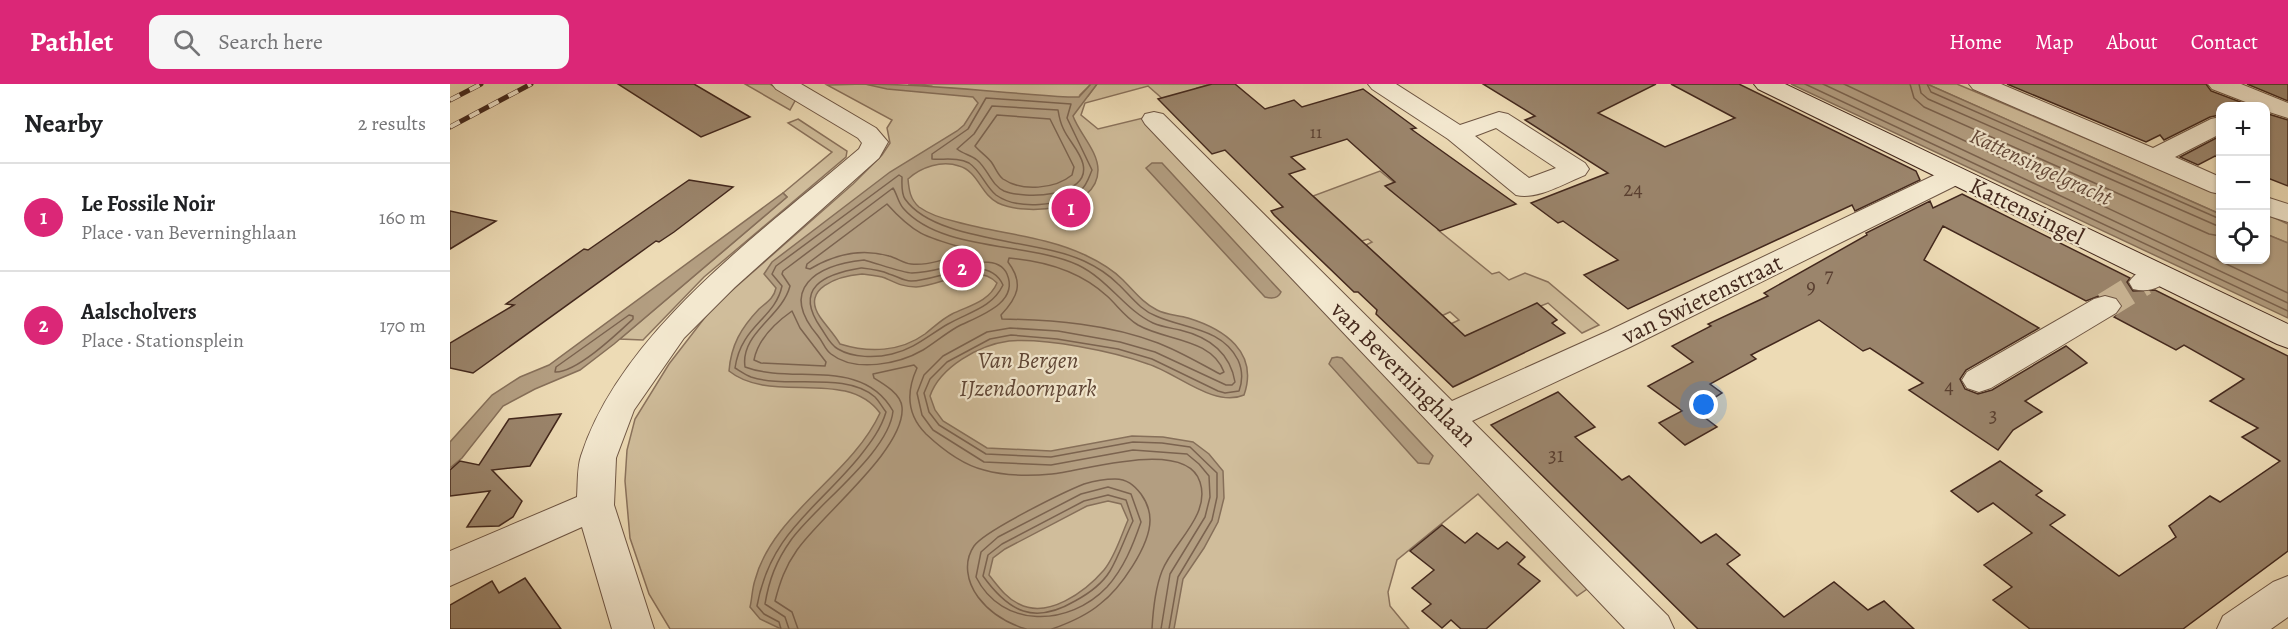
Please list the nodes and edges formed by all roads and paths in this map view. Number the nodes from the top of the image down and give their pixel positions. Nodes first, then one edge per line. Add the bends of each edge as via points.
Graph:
1 (784, 84) edge
2 (1380, 84) edge
3 (1766, 84) edge
4 (1981, 84) edge
5 (2220, 84) edge
6 (2288, 85) edge
7 (2247, 102) edge
8 (2270, 107) edge
9 (2288, 111) edge
10 (1154, 119) dead end
11 (2216, 126) edge
12 (1457, 134) dead end
13 (2154, 158) junction
14 (1954, 176) junction
15 (2216, 184) edge
16 (2270, 207) edge
17 (2288, 214) edge
18 (2106, 306) tunnel mouth
19 (2288, 337) edge
20 (1979, 380) dead end
21 (1447, 418) junction
22 (595, 505) junction
23 (450, 569) edge
24 (2288, 594) edge
25 (633, 629) edge
26 (1653, 629) edge
27 (2238, 629) edge

1 - 22 street via 867,133 875,142 870,153 724,279 673,331 617,409 598,458
2 - 12 street
3 - 14 street, Kattensingel
4 - 13 street
5 - 7 street
6 - 7 street
8 - 9 street
10 - 21 street, van Beverninghlaan
11 - 13 street
13 - 15 street
14 - 19 street, Kattensingel via 2150,278
14 - 21 street, van Swietenstraat
16 - 17 street
18 - 20 street
21 - 26 street, van Beverninghlaan
22 - 23 street
22 - 25 street
24 - 27 street

